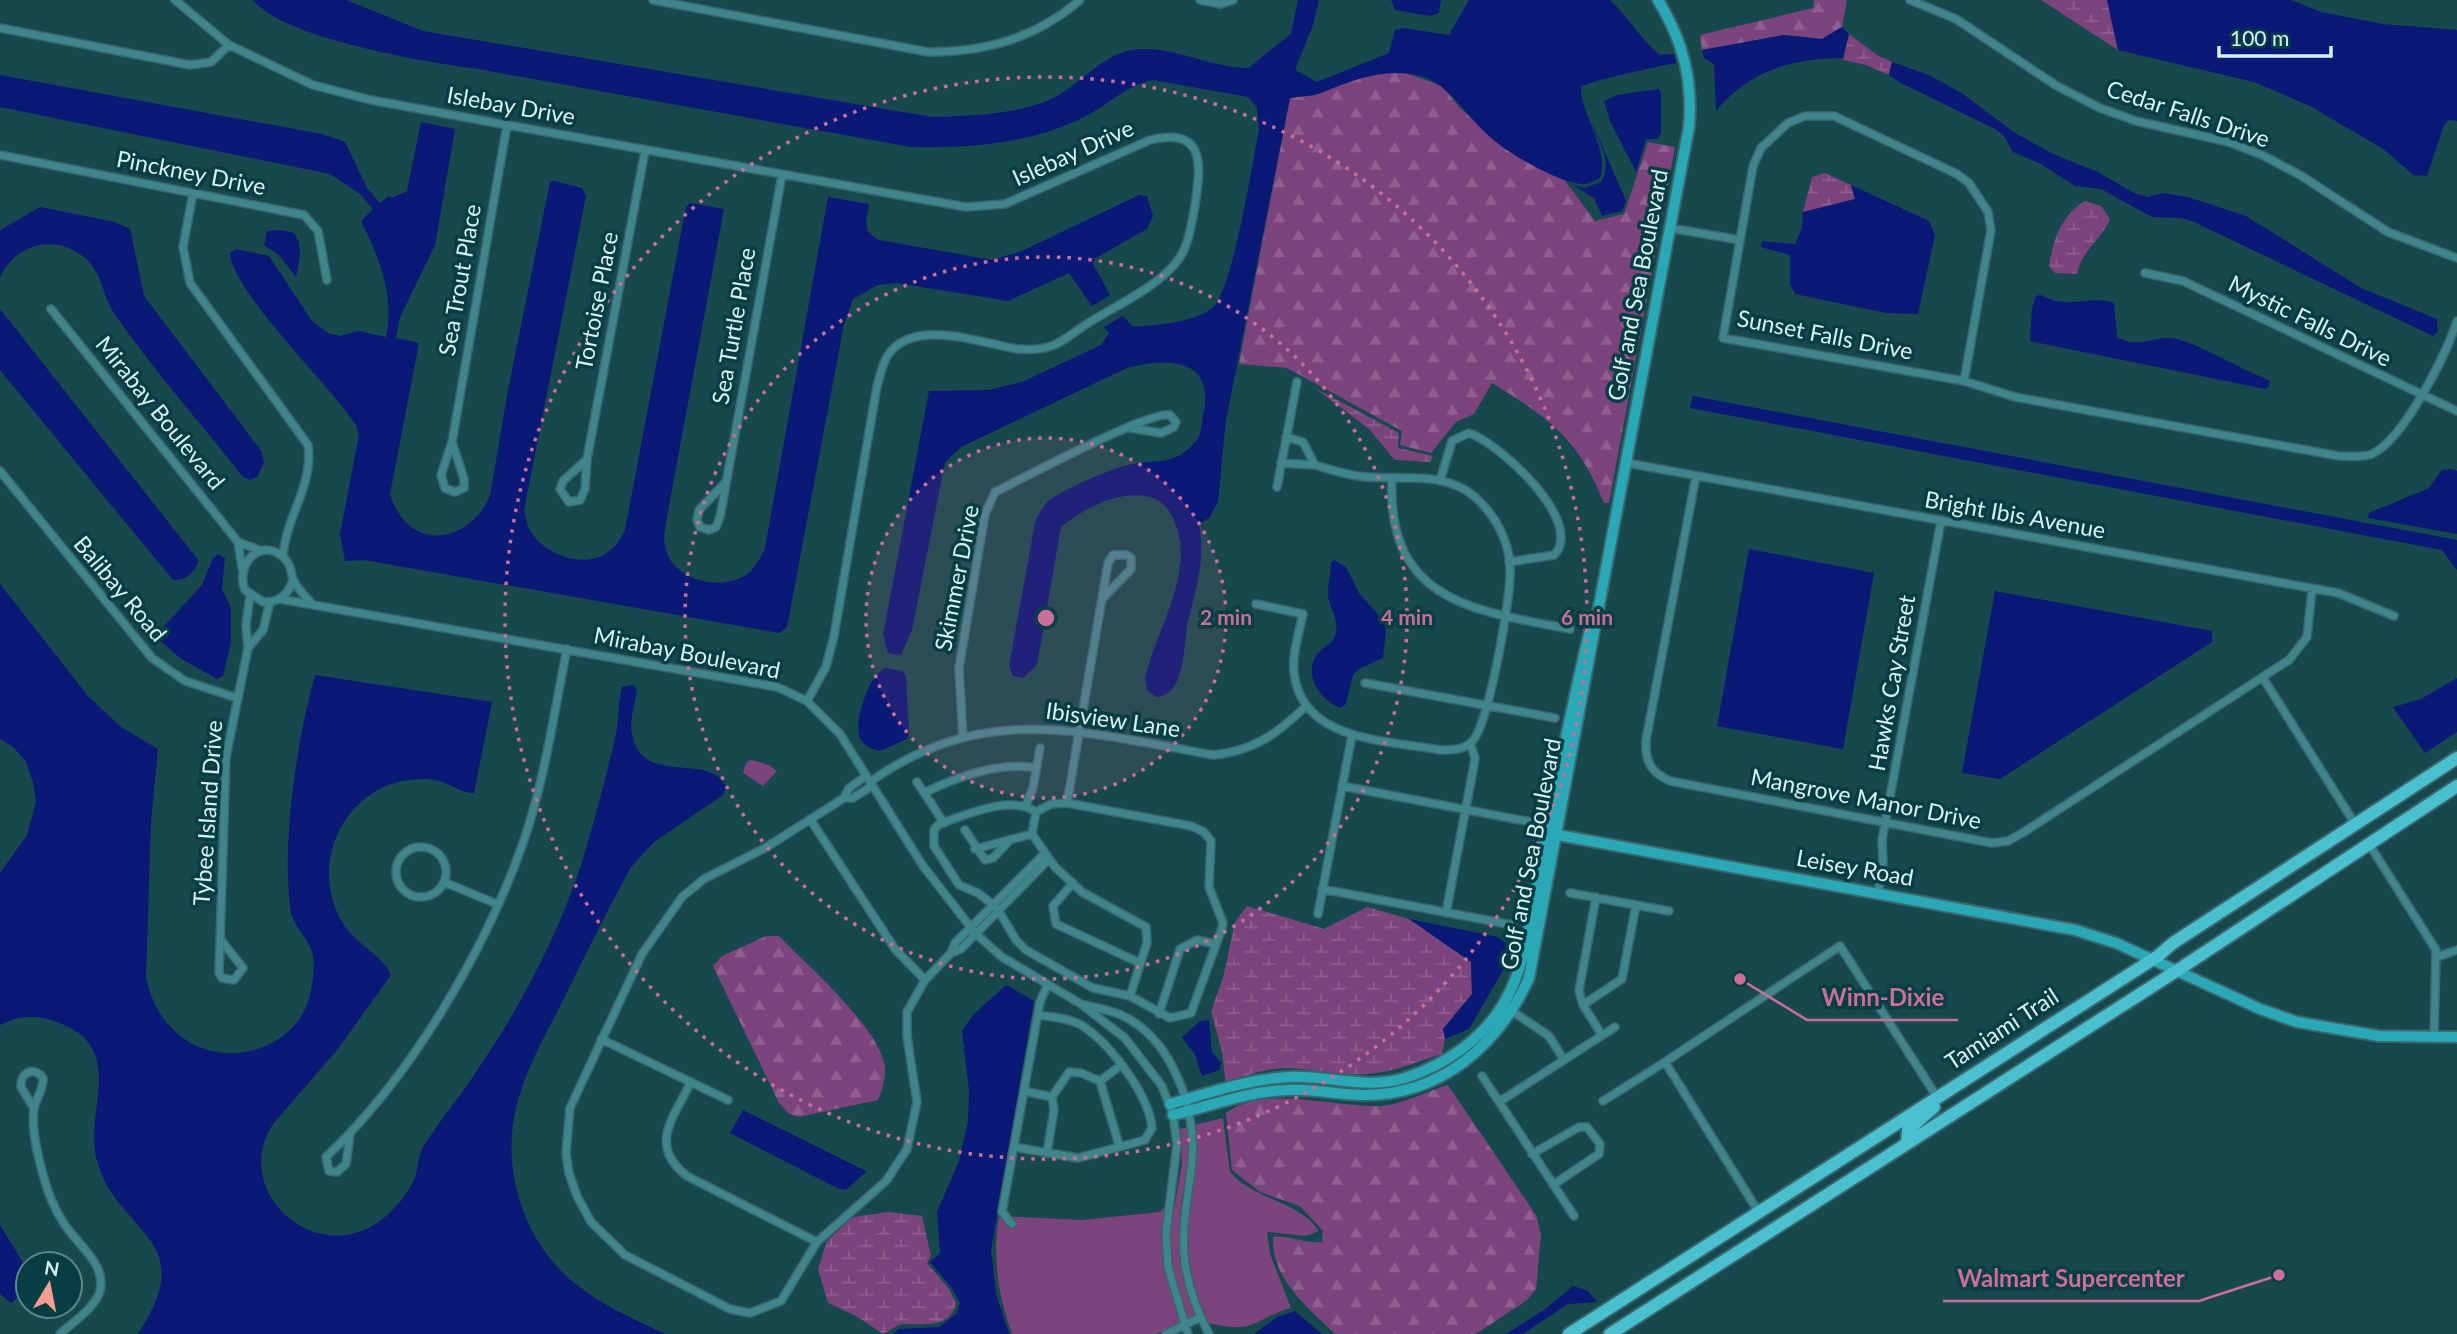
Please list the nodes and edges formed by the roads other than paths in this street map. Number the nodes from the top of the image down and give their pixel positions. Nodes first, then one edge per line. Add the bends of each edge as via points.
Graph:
1 (175, 0) edge
2 (653, 0) edge
3 (1080, 0) edge
4 (1200, 0) edge
5 (1233, 0) edge
6 (1658, 0) edge
7 (1910, 0) edge
8 (0, 28) edge
9 (229, 45) junction
10 (507, 125) junction
11 (645, 150) junction
12 (0, 155) edge
13 (782, 175) junction
14 (193, 193) junction
15 (1670, 228) junction
16 (1740, 240) junction
17 (2457, 258) edge
18 (2144, 273) dead end
19 (327, 280) dead end
20 (51, 309) dead end
21 (2457, 321) edge
22 (1964, 381) junction
23 (1297, 382) dead end
24 (2421, 395) junction
25 (2457, 411) edge
26 (1130, 428) junction
27 (1286, 437) junction
28 (452, 442) junction
29 (587, 459) junction
30 (1281, 463) junction
31 (1626, 463) junction
32 (1315, 465) junction
33 (0, 471) edge
34 (1696, 476) junction
35 (1392, 478) junction
36 (1440, 481) junction
37 (725, 483) junction
38 (1277, 487) dead end
39 (1941, 521) junction
40 (283, 539) junction
41 (239, 542) junction
42 (266, 551) junction
43 (283, 556) junction
44 (1509, 562) junction
45 (242, 568) junction
46 (293, 579) junction
47 (2312, 590) junction
48 (250, 596) junction
49 (1104, 597) junction
50 (280, 599) junction
51 (270, 602) junction
52 (1256, 604) dead end
53 (314, 606) junction
54 (1504, 616) junction
55 (2394, 616) dead end
56 (246, 628) junction
57 (1570, 629) dead end
58 (262, 632) junction
59 (248, 648) junction
60 (567, 649) junction
61 (2263, 678) junction
62 (1365, 682) dead end
63 (237, 698) junction
64 (807, 701) junction
65 (1487, 705) junction
66 (1305, 708) junction
67 (1555, 718) dead end
68 (1080, 732) junction
69 (1352, 735) junction
70 (963, 737) junction
71 (1470, 743) junction
72 (1040, 748) dead end
73 (2457, 758) edge
74 (1036, 768) junction
75 (869, 781) junction
76 (918, 782) dead end
77 (1342, 786) junction
78 (2457, 786) edge
79 (925, 793) junction
80 (1067, 803) junction
81 (1026, 805) junction
82 (1466, 809) junction
83 (1036, 812) junction
84 (810, 819) junction
85 (944, 822) junction
86 (1531, 822) dead end
87 (1886, 822) junction
88 (2355, 824) junction
89 (965, 830) dead end
90 (1032, 834) junction
91 (1552, 834) junction
92 (1009, 841) junction
93 (2369, 844) junction
94 (975, 849) junction
95 (1046, 857) junction
96 (444, 882) junction
97 (1073, 883) junction
98 (1322, 889) junction
99 (1570, 892) dead end
100 (1878, 893) junction
101 (1596, 898) junction
102 (497, 904) junction
103 (994, 904) junction
104 (1636, 905) junction
105 (1000, 911) junction
106 (1669, 911) dead end
107 (1446, 913) junction
108 (1318, 914) dead end
109 (1513, 925) dead end
110 (973, 931) junction
111 (221, 940) junction
112 (1216, 944) junction
113 (2457, 950) edge
114 (2437, 957) junction
115 (2151, 960) junction
116 (1140, 963) junction
117 (2178, 970) junction
118 (925, 979) junction
119 (1046, 986) junction
120 (1130, 996) junction
121 (1081, 1004) junction
122 (1502, 1005) junction
123 (1583, 1005) junction
124 (1513, 1012) junction
125 (1038, 1014) junction
126 (1159, 1014) junction
127 (1615, 1027) dead end
128 (1602, 1035) junction
129 (2434, 1037) junction
130 (2456, 1037) edge
131 (601, 1039) junction
132 (1564, 1060) junction
133 (1665, 1062) junction
134 (1120, 1066) junction
135 (1969, 1075) junction
136 (1482, 1076) dead end
137 (1100, 1081) junction
138 (691, 1082) junction
139 (1024, 1091) junction
140 (1052, 1097) junction
141 (1937, 1097) junction
142 (1186, 1099) junction
143 (728, 1100) dead end
144 (1603, 1101) dead end
145 (1499, 1102) junction
146 (34, 1108) junction
147 (1172, 1110) junction
148 (1189, 1111) junction
149 (350, 1134) junction
150 (1907, 1143) junction
151 (1119, 1145) junction
152 (1014, 1147) junction
153 (1047, 1153) junction
154 (1532, 1154) junction
155 (1553, 1185) junction
156 (1758, 1211) junction
157 (1574, 1216) dead end
158 (1012, 1224) dead end
159 (817, 1242) junction
160 (1743, 1248) junction
161 (1201, 1317) junction
162 (1185, 1325) junction
163 (61, 1334) edge
164 (1166, 1334) edge
165 (1188, 1334) edge
166 (1209, 1334) edge
167 (1569, 1334) edge
168 (1610, 1334) edge

1 - 9 street, Islebay Drive
2 - 3 street via 949,52 1006,43 1049,24
4 - 5 street via 1222,4
6 - 15 street, Golf and Sea Boulevard via 1684,50 1691,102
7 - 17 street, Cedar Falls Drive via 1956,19 2057,86 2099,108 2262,155 2388,232
8 - 9 street via 190,65 211,62
9 - 10 street, Islebay Drive via 313,85
10 - 11 street, Islebay Drive
10 - 28 street, Sea Trout Place
11 - 13 street, Islebay Drive
11 - 29 street, Tortoise Place
12 - 14 street, Pinckney Drive
13 - 37 street, Sea Turtle Place
13 - 64 street, Islebay Drive via 985,208 1005,204 1166,136 1192,146 1201,169 1188,240 1174,265 1054,345 1017,349 920,335 888,355 877,386 834,636 826,667
14 - 19 street, Pinckney Drive via 304,215 318,231
14 - 40 street via 183,247 190,283 308,445 308,476
15 - 16 street
15 - 31 street, Golf and Sea Boulevard
16 - 22 street, Sunset Falls Drive via 1723,338
16 - 22 street, Sunset Falls Drive via 1761,148 1788,122 1805,116 1847,120 1957,174 1981,198 1991,230
18 - 24 street, Mystic Falls Drive via 2183,281
20 - 41 street, Mirabay Boulevard
21 - 24 street, Sunset Falls Drive
22 - 24 street, Sunset Falls Drive via 2015,397 2339,456 2370,456 2390,442
23 - 27 street
24 - 25 street, Mystic Falls Drive
26 - 26 street, Skimmer Drive via 1161,433 1176,422 1161,413
26 - 70 street, Skimmer Drive via 995,492 985,514 959,668
27 - 30 street
27 - 32 street via 1303,442
28 - 28 street, Sea Trout Place via 441,475 445,488 455,492 464,488 464,479
29 - 29 street, Tortoise Place via 563,481 560,489 569,502 580,500 585,489
30 - 32 street
30 - 38 street
31 - 34 street, Bright Ibis Avenue
31 - 91 street, Golf and Sea Boulevard
32 - 35 street via 1340,473
33 - 63 street, Balibay Road via 152,658 185,681
34 - 39 street, Bright Ibis Avenue
34 - 87 street, Mangrove Manor Drive via 1646,740 1650,768 1670,781
35 - 36 street
35 - 54 street via 1391,506 1398,538 1423,577 1458,602
36 - 44 street via 1475,496 1495,518
36 - 44 street via 1452,441 1469,433 1525,471 1553,513 1560,540 1554,555
37 - 37 street, Sea Turtle Place via 699,510 696,520 700,527 716,527
39 - 47 street, Bright Ibis Avenue
39 - 87 street, Hawks Cay Street
40 - 42 street
40 - 43 street
41 - 42 street, Mirabay Boulevard
41 - 45 street
42 - 43 street, Mirabay Boulevard
42 - 45 street via 247,560
43 - 46 street
44 - 54 street
45 - 48 street via 242,583
46 - 50 street
46 - 53 street
47 - 55 street, Bright Ibis Avenue via 2338,593
47 - 61 street, Mangrove Manor Drive via 2307,637 2300,649
48 - 51 street
48 - 56 street, Tybee Island Drive
49 - 49 street via 1131,569 1127,555 1112,555
49 - 68 street
50 - 51 street, Mirabay Boulevard
50 - 53 street, Mirabay Boulevard
51 - 58 street, Tybee Island Drive
52 - 66 street via 1303,614 1293,672
53 - 60 street, Mirabay Boulevard
54 - 57 street
54 - 65 street
56 - 58 street
56 - 59 street, Tybee Island Drive
58 - 59 street, Tybee Island Drive
59 - 63 street, Tybee Island Drive
60 - 64 street, Mirabay Boulevard via 777,687
60 - 102 street via 524,840
61 - 87 street, Mangrove Manor Drive via 2008,841 1992,843
61 - 88 street
62 - 65 street
63 - 111 street, Tybee Island Drive via 226,757
64 - 75 street, Mirabay Boulevard via 840,734
65 - 67 street
65 - 71 street
66 - 68 street, Ibisview Lane via 1266,741 1234,753 1214,755
66 - 69 street
68 - 70 street, Ibisview Lane via 1027,728
68 - 80 street
69 - 71 street via 1454,751
69 - 77 street
70 - 75 street, Ibisview Lane via 926,749
71 - 82 street via 1475,758
72 - 74 street
73 - 88 main road, Tamiami Trail
74 - 79 street via 994,770
74 - 81 street
75 - 84 street, Ibisview Lane via 853,798 844,798
75 - 110 street, Mirabay Boulevard via 923,866
76 - 79 street
77 - 82 street
77 - 98 street
78 - 93 main road, Tamiami Trail
79 - 85 street
80 - 83 street via 1051,804
80 - 112 street via 1204,832 1211,841 1209,887 1223,923
81 - 83 street
81 - 85 street via 1010,804
82 - 86 street
82 - 107 street
83 - 90 street
84 - 118 street via 895,949
84 - 131 street, Ibisview Lane via 765,848 724,866 682,897 642,954
85 - 103 street via 934,830 934,846 960,885
87 - 100 street, Hawks Cay Street
88 - 115 main road, Tamiami Trail
89 - 94 street
90 - 92 street
90 - 95 street
91 - 100 street, Leisey Road
91 - 122 street, Golf and Sea Boulevard via 1521,964
91 - 124 street, Golf and Sea Boulevard via 1535,958
92 - 94 street
92 - 94 street via 988,861
93 - 114 street via 2431,939
93 - 117 main road, Tamiami Trail
95 - 97 street
95 - 103 street
95 - 105 street
96 - 96 street via 446,867 432,849 409,850 398,862 397,879 415,896 432,894
96 - 102 street
97 - 116 street via 1094,902 1146,928 1147,943
97 - 116 street via 1053,906 1056,924
98 - 107 street
98 - 108 street
99 - 101 street
100 - 115 street, Leisey Road via 2094,935
101 - 104 street
101 - 123 street via 1579,991
102 - 149 street via 429,1032
103 - 105 street
103 - 110 street
104 - 106 street
104 - 123 street via 1622,979
105 - 110 street
105 - 120 street via 1026,950 1093,988
107 - 109 street
110 - 118 street, Ibisview Lane via 955,943
110 - 119 street, Mirabay Boulevard
111 - 111 street, Tybee Island Drive via 219,972 222,978 234,980 243,968
112 - 126 street via 1196,940 1180,949
112 - 126 street via 1191,1013 1178,1019
113 - 114 street
114 - 129 street
115 - 117 street, Leisey Road
115 - 135 main road, Tamiami Trail
116 - 120 street
117 - 129 street, Leisey Road via 2260,1009 2297,1021 2379,1036
117 - 150 main road, Tamiami Trail
118 - 159 street, Ibisview Lane via 912,998 906,1022 917,1102 907,1149 886,1181
119 - 121 street, Mirabay Boulevard
119 - 125 street
120 - 126 street
121 - 142 street, Mirabay Boulevard via 1122,1015 1142,1029 1164,1055
121 - 147 street, Mirabay Boulevard via 1133,1046
122 - 124 street
122 - 142 street, Golf and Sea Boulevard via 1483,1031 1450,1058 1402,1079 1359,1083 1308,1077 1268,1079
123 - 128 street
124 - 132 street via 1549,1037
124 - 148 street, Golf and Sea Boulevard via 1473,1056 1429,1083 1401,1092 1359,1096 1307,1089 1267,1091
125 - 134 street via 1083,1026
125 - 139 street
127 - 128 street
128 - 132 street
129 - 130 street, Leisey Road
131 - 138 street
131 - 159 street, Ibisview Lane via 570,1108 566,1153 577,1196 603,1236 652,1270 730,1309 750,1312 781,1301
132 - 145 street
133 - 141 street via 1840,946
133 - 144 street
133 - 156 street
134 - 137 street
134 - 151 street via 1144,1097 1153,1128 1144,1140
135 - 141 main road, Tamiami Trail
135 - 150 main road via 1962,1090 1916,1121 1908,1130
136 - 145 street
137 - 140 street via 1069,1072
137 - 151 street
138 - 143 street
138 - 159 street via 665,1140 674,1166
139 - 140 street
139 - 152 street
140 - 153 street
141 - 156 main road, Tamiami Trail
142 - 147 street, Golf and Sea Boulevard
142 - 148 street, Mirabay Boulevard
145 - 154 street
146 - 146 street via 43,1078 34,1071 23,1075 21,1087
146 - 163 street via 37,1153 52,1203 96,1263 101,1277 94,1303
147 - 148 street, Golf and Sea Boulevard
147 - 162 street, Mirabay Boulevard via 1177,1155 1168,1209 1168,1255
148 - 161 street, Mirabay Boulevard via 1192,1160 1185,1208 1185,1264
149 - 149 street via 326,1157 329,1171 337,1172 346,1164
150 - 160 main road, Tamiami Trail
151 - 153 street via 1078,1158
152 - 153 street
152 - 158 street via 1002,1212
154 - 155 street
154 - 155 street via 1579,1127 1587,1127 1600,1144 1593,1160
155 - 157 street
156 - 160 main road via 1760,1227
156 - 167 main road, Tamiami Trail
160 - 168 main road, Tamiami Trail
161 - 162 street
161 - 166 street, Mirabay Boulevard
162 - 164 street
162 - 165 street, Mirabay Boulevard

